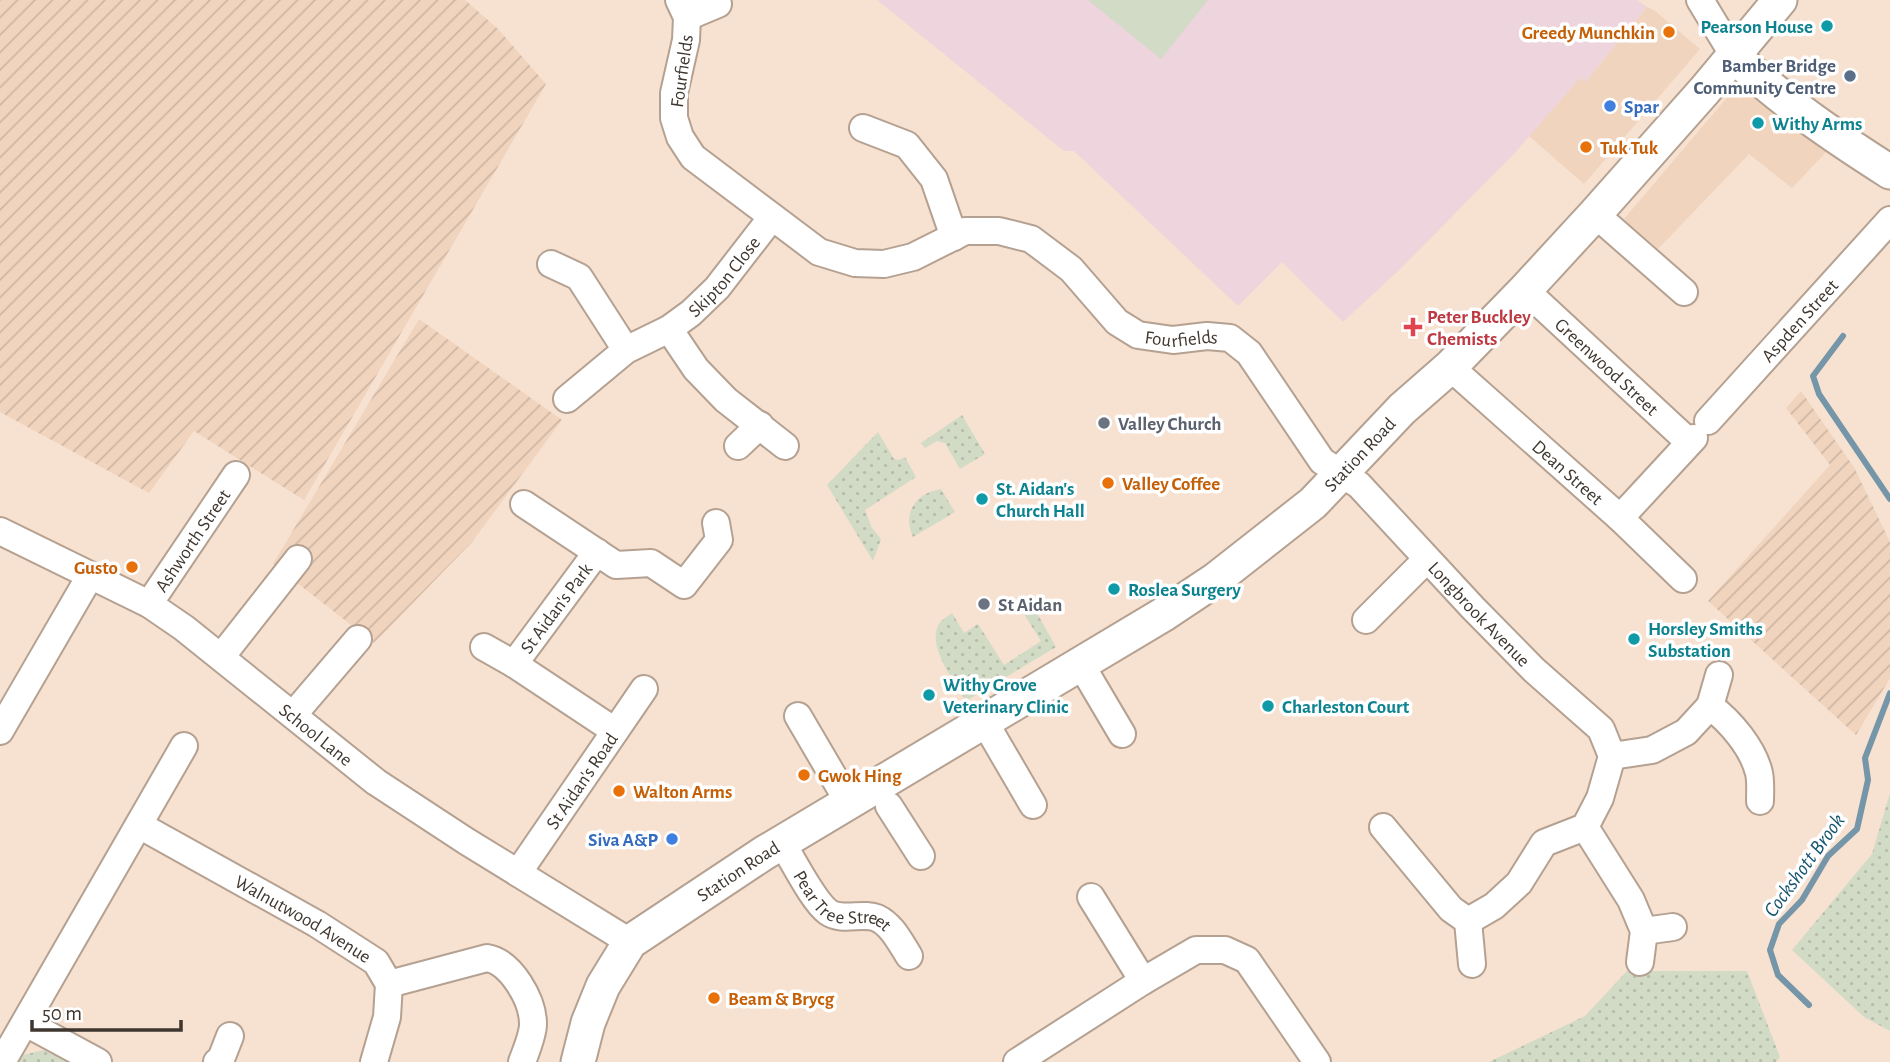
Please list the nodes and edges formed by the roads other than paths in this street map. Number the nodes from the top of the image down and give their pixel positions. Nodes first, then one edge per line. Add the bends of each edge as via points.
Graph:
1 (1700, 0) edge
2 (1780, 0) edge
3 (718, 4) dead end
4 (683, 8) edge
5 (1734, 56) junction
6 (863, 128) dead end
7 (1890, 172) edge
8 (1595, 214) junction
9 (772, 218) junction
10 (1890, 220) edge
11 (954, 237) junction
12 (551, 264) dead end
13 (1525, 290) junction
14 (1684, 292) dead end
15 (669, 329) junction
16 (626, 350) junction
17 (1450, 367) junction
18 (568, 399) dead end
19 (760, 425) junction
20 (1697, 433) junction
21 (738, 446) dead end
22 (785, 446) dead end
23 (1342, 474) junction
24 (236, 475) dead end
25 (524, 504) dead end
26 (1620, 518) junction
27 (716, 523) dead end
28 (0, 531) edge
29 (597, 552) junction
30 (298, 559) dead end
31 (1427, 559) junction
32 (90, 576) junction
33 (1683, 579) dead end
34 (149, 604) junction
35 (1366, 620) dead end
36 (358, 639) dead end
37 (484, 648) dead end
38 (221, 657) junction
39 (1080, 663) junction
40 (514, 664) junction
41 (1719, 675) dead end
42 (644, 689) dead end
43 (1710, 706) junction
44 (293, 715) junction
45 (798, 716) dead end
46 (984, 721) junction
47 (0, 731) edge
48 (615, 731) junction
49 (1122, 734) dead end
50 (184, 746) dead end
51 (1612, 756) junction
52 (1760, 802) dead end
53 (849, 803) junction
54 (1033, 805) dead end
55 (889, 806) dead end
56 (139, 825) junction
57 (1383, 827) dead end
58 (1585, 827) junction
59 (782, 843) junction
60 (921, 856) dead end
61 (518, 873) junction
62 (1091, 897) dead end
63 (1468, 920) junction
64 (1673, 927) dead end
65 (1644, 931) junction
66 (630, 943) junction
67 (909, 956) dead end
68 (1640, 962) dead end
69 (1472, 964) dead end
70 (1143, 981) junction
71 (389, 984) junction
72 (26, 1023) junction
73 (230, 1036) dead end
74 (2, 1062) edge
75 (97, 1062) edge
76 (217, 1062) edge
77 (374, 1062) edge
78 (522, 1062) edge
79 (578, 1062) edge
80 (1017, 1062) edge
81 (1317, 1062) edge

1 - 5 street
2 - 5 main road, Station Road
3 - 4 street, Fourfields
4 - 9 street, Fourfields via 686,40 674,93 680,137 693,157
5 - 7 main road via 1775,93
5 - 8 main road, Station Road
6 - 11 street via 907,145 934,178
8 - 13 main road, Station Road
8 - 14 street
9 - 11 street, Fourfields via 819,252 855,262 884,264 913,257
9 - 15 street, Skipton Close via 717,288
10 - 20 street, Aspden Street
11 - 23 street, Fourfields via 965,231 999,231 1031,239 1071,269 1117,323 1138,335 1173,340 1230,338 1248,353 1322,461
12 - 16 street via 579,277
13 - 17 main road, Station Road
13 - 20 street, Greenwood Street
15 - 16 street, Skipton Close
15 - 19 street, Skipton Close via 696,369 726,400
16 - 18 street, Skipton Close
17 - 23 main road, Station Road via 1402,409
17 - 26 street, Dean Street
19 - 21 street
19 - 22 street, Skipton Close
20 - 26 street, Aspden Street
23 - 31 street, Longbrook Avenue via 1378,503
23 - 39 main road, Station Road via 1313,503 1215,580
24 - 34 street, Ashworth Street
25 - 29 street, St Aidan's Park
26 - 33 street, Dean Street
27 - 29 street, St Aidan's Park via 719,540 684,585 651,563 616,565
28 - 32 street, School Lane
29 - 40 street, St Aidan's Park
30 - 38 street
31 - 35 street
31 - 51 street, Longbrook Avenue via 1534,670 1601,729
32 - 34 street, School Lane
32 - 47 street
34 - 38 street, School Lane
36 - 44 street
37 - 40 street, St Aidan's Park
38 - 44 street, School Lane
39 - 46 main road, Station Road
39 - 49 street
40 - 48 street, St Aidan's Park
41 - 43 street
42 - 48 street, St Aidan's Road
43 - 51 street via 1686,732 1652,750
43 - 52 street via 1749,750 1759,774
44 - 61 street, School Lane via 376,782
45 - 53 street
46 - 53 main road, Station Road
46 - 54 street
48 - 61 street, St Aidan's Road
50 - 56 street
51 - 58 street via 1600,798
53 - 59 main road, Station Road
55 - 60 street
56 - 71 street, Walnutwood Avenue via 317,924 376,962
56 - 72 street
57 - 63 street via 1451,909
58 - 63 street via 1544,843 1519,883 1494,906
58 - 65 street via 1631,900
59 - 66 main road, Station Road
59 - 67 street, Pear Tree Street via 830,914 875,917 891,929
61 - 66 street, School Lane
62 - 70 street
63 - 69 street
64 - 65 street
65 - 68 street
66 - 79 main road via 603,986
70 - 80 street
70 - 81 street via 1196,950 1225,950 1247,960
71 - 77 street via 387,1017
71 - 78 street via 487,958 498,960 526,992 533,1024
72 - 74 street
72 - 75 street
73 - 76 street

